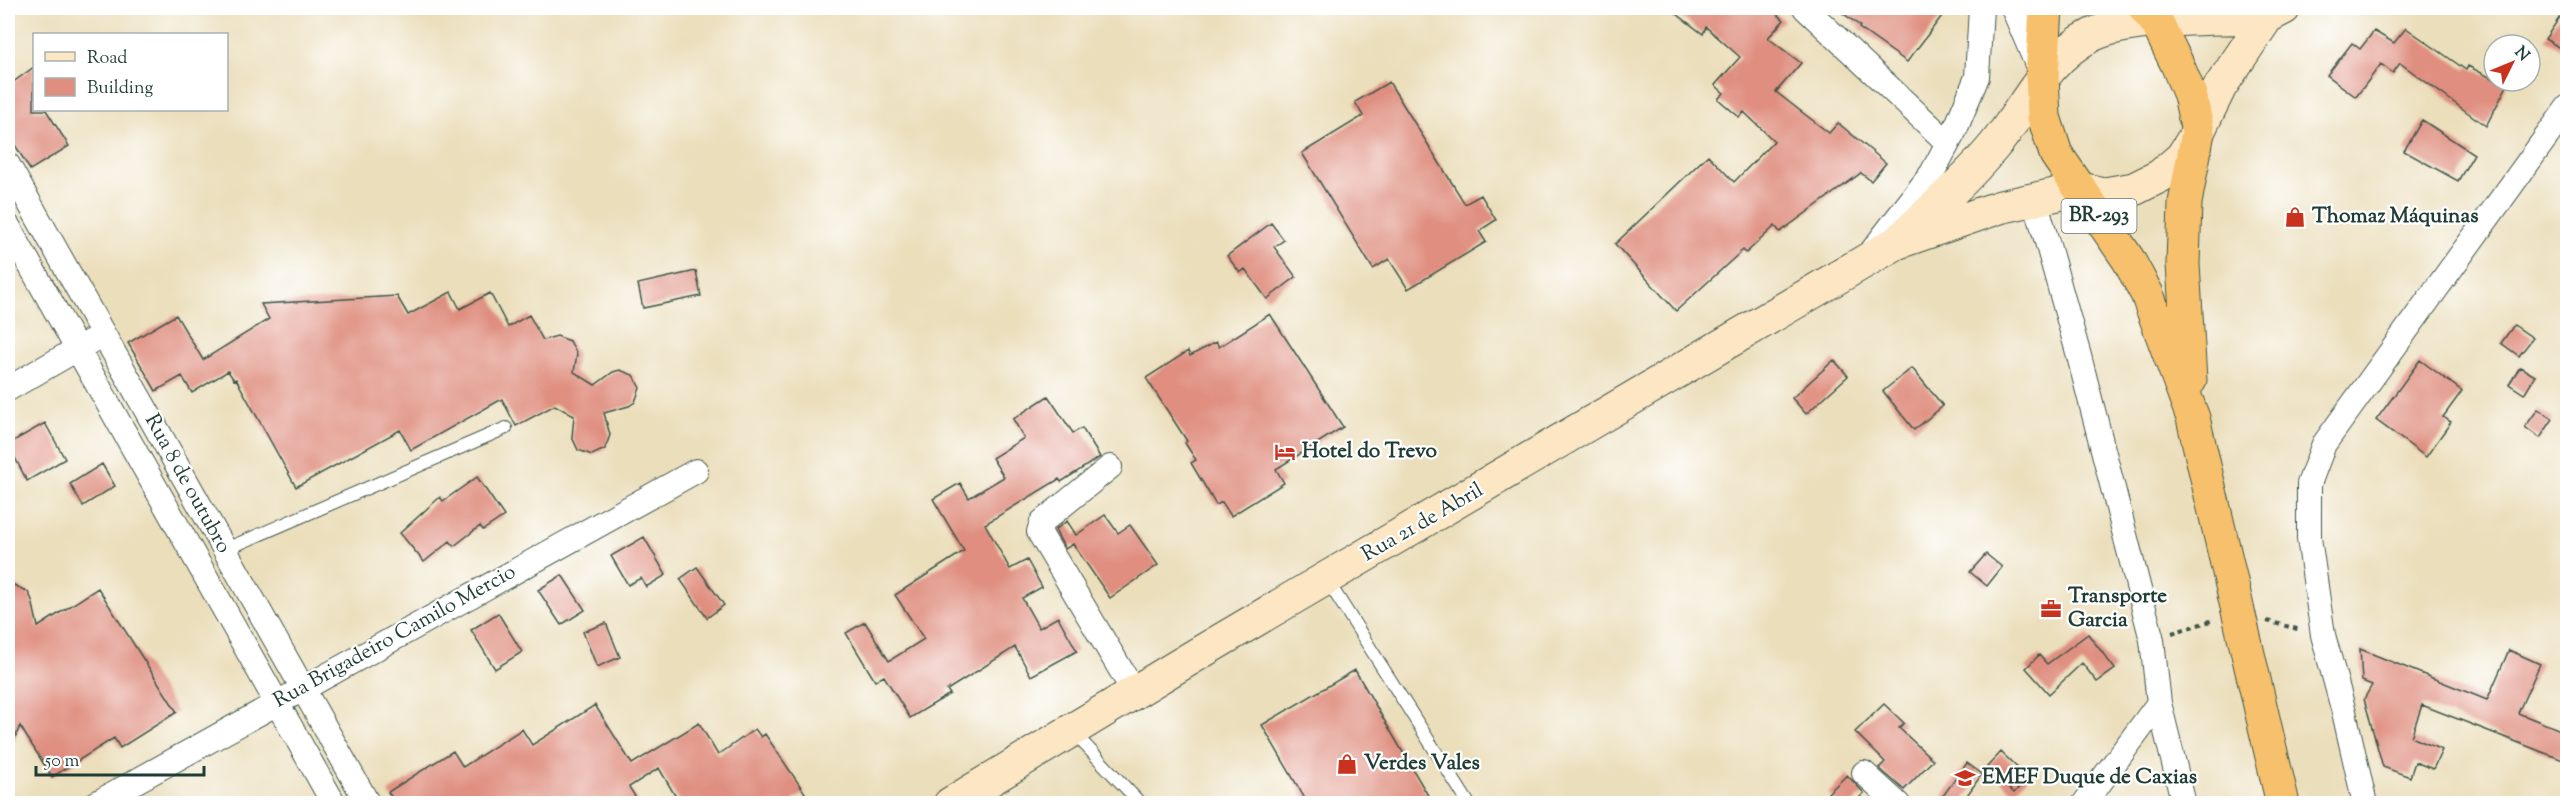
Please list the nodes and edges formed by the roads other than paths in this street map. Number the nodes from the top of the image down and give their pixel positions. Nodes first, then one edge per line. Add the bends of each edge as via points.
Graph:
1 (1805, 8) edge
2 (1981, 8) edge
3 (2013, 8) edge
4 (2046, 8) edge
5 (2276, 12) edge
6 (2151, 15) edge
7 (2042, 76) junction
8 (2568, 107) edge
9 (2198, 132) junction
10 (1948, 143) junction
11 (8, 165) edge
12 (2081, 189) junction
13 (2035, 199) junction
14 (8, 226) edge
15 (1896, 243) junction
16 (1863, 264) junction
17 (103, 334) junction
18 (78, 349) junction
19 (8, 389) edge
20 (2193, 418) junction
21 (506, 428) dead end
22 (1110, 467) dead end
23 (696, 471) dead end
24 (224, 550) junction
25 (1326, 579) junction
26 (301, 689) junction
27 (1134, 692) junction
28 (276, 703) junction
29 (2159, 703) junction
30 (1071, 730) junction
31 (1864, 773) dead end
32 (95, 804) edge
33 (334, 804) edge
34 (369, 804) edge
35 (950, 804) edge
36 (1141, 804) edge
37 (1469, 804) edge
38 (1898, 804) edge
39 (2084, 804) edge
40 (2184, 804) edge
41 (2283, 804) edge
42 (2365, 804) edge

1 - 10 street
2 - 10 street via 1977,77
3 - 7 street
4 - 7 highway, BR-293
5 - 6 street
5 - 9 street via 2220,87
6 - 7 street via 2093,35 2065,52
6 - 9 highway, BR-293 via 2190,95
7 - 12 highway, BR-293 via 2044,117 2056,154
7 - 15 street, Rua 21 de Abril via 1995,146
8 - 42 street via 2324,444 2309,484 2309,538 2323,635
9 - 12 street via 2182,157 2134,189 2104,194
9 - 20 highway, BR-293 via 2185,203 2183,264
10 - 16 street via 1932,173
11 - 17 street, Rua 8 de outubro
12 - 13 street, Rua 21 de Abril
12 - 20 highway, BR-293 via 2147,294
13 - 15 street, Rua 21 de Abril
13 - 29 street via 2152,640
14 - 18 street, Rua 8 de outubro
15 - 16 street, Rua 21 de Abril
16 - 25 street, Rua 21 de Abril
17 - 18 street
17 - 24 street, Rua 8 de outubro
18 - 19 street
18 - 28 street, Rua 8 de outubro
20 - 41 highway, BR-293
21 - 24 lane
22 - 27 street via 1042,522 1039,532
23 - 26 street, Rua Brigadeiro Camilo Mercio
24 - 26 street, Rua 8 de outubro
25 - 27 street, Rua 21 de Abril
25 - 37 lane
26 - 28 street, Rua Brigadeiro Camilo Mercio
26 - 34 street, Rua 8 de outubro
27 - 30 street, Rua 21 de Abril
28 - 32 street, Rua Brigadeiro Camilo Mercio
28 - 33 street, Rua 8 de outubro
29 - 39 street
29 - 40 street
30 - 35 street, Rua 21 de Abril
30 - 36 lane
31 - 38 street

